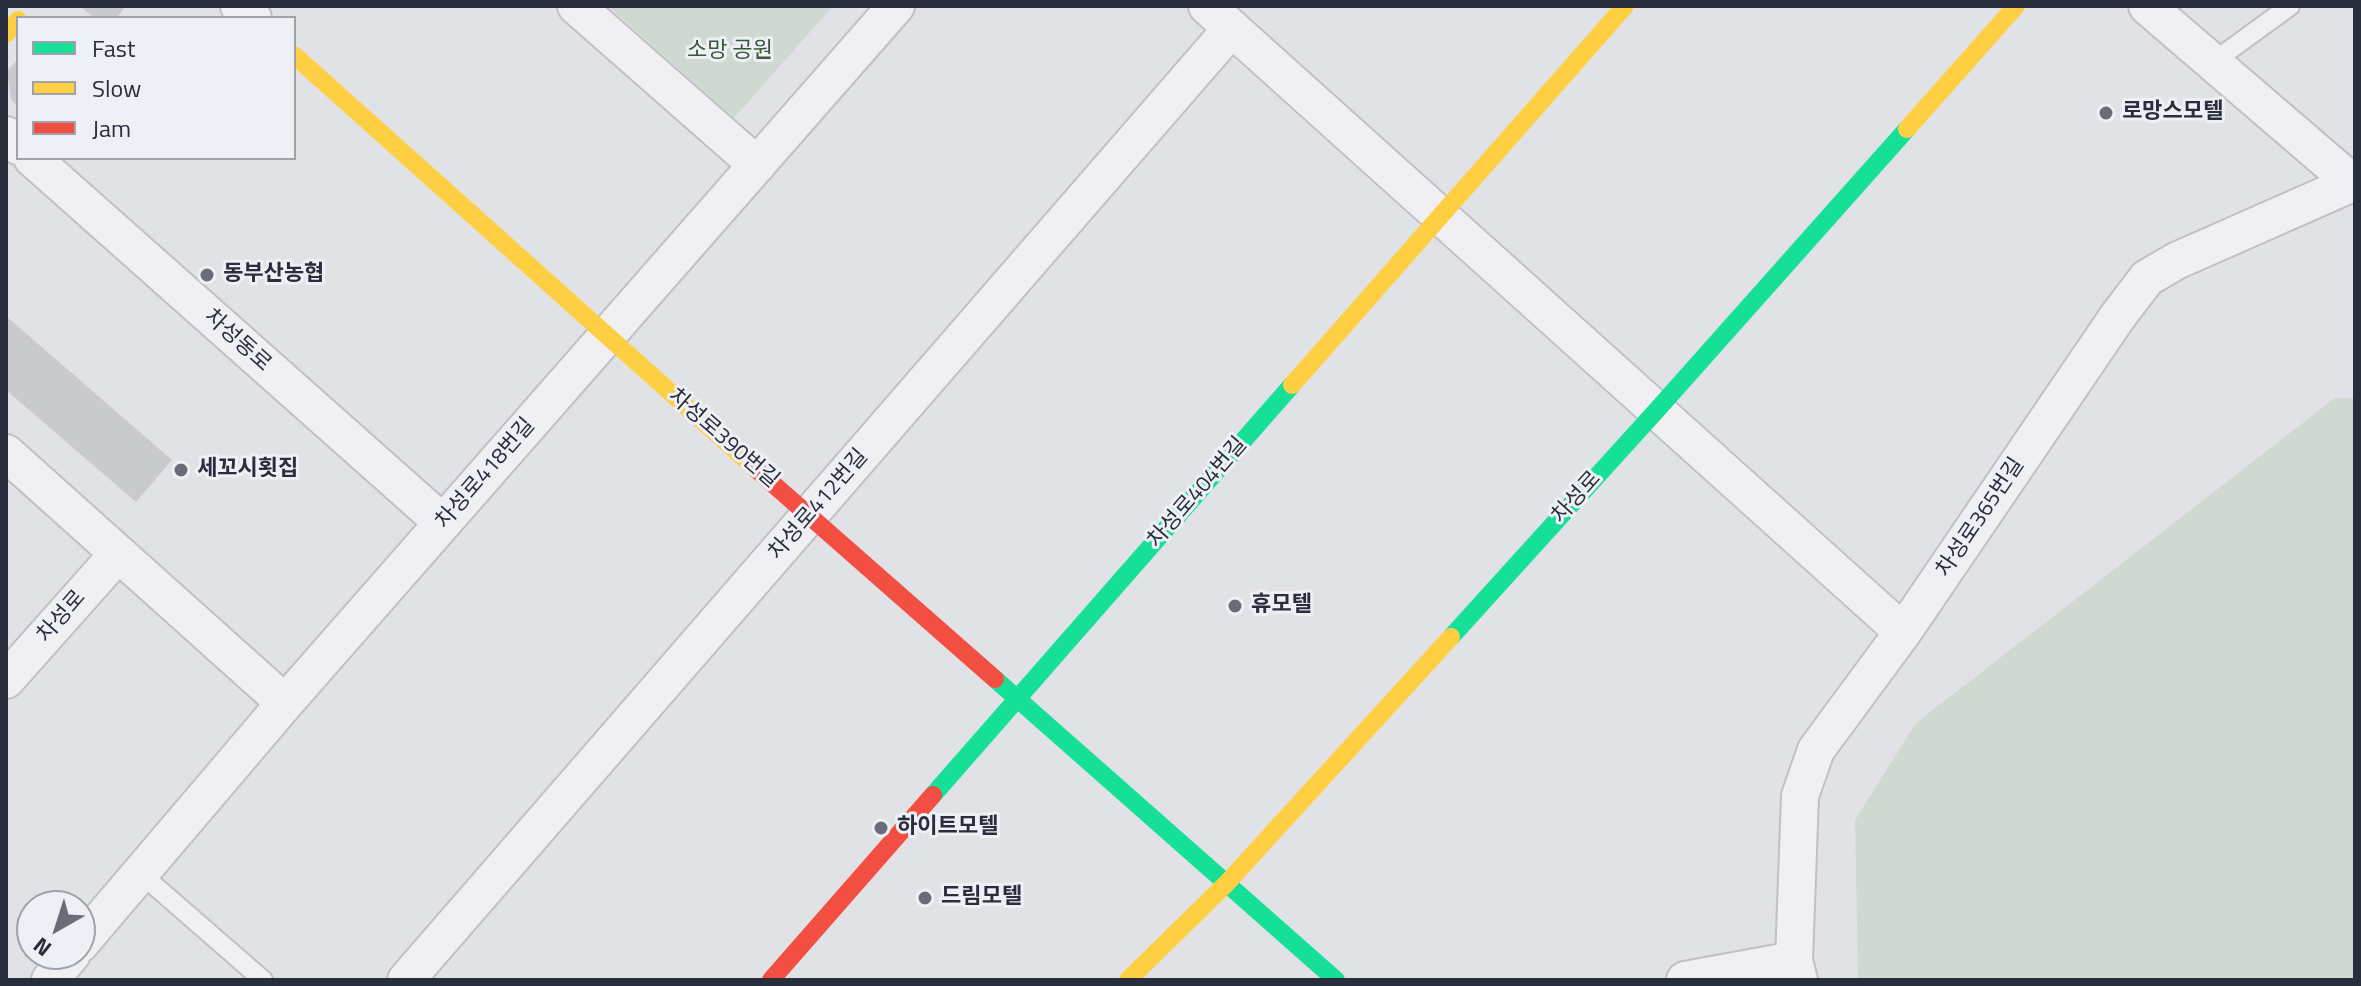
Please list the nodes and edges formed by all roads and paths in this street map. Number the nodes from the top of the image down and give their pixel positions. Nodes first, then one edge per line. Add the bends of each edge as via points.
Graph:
1 (576, 6) edge
2 (896, 6) edge
3 (1625, 6) edge
4 (2016, 6) edge
5 (2147, 6) edge
6 (2290, 6) edge
7 (1220, 17) edge
8 (296, 57) edge
9 (2213, 62) junction
10 (34, 160) edge
11 (757, 165) junction
12 (2354, 182) edge
13 (1441, 216) junction
14 (607, 337) junction
15 (1656, 411) junction
16 (6, 453) edge
17 (810, 516) junction
18 (443, 523) junction
19 (118, 554) junction
20 (1903, 632) junction
21 (6, 680) edge
22 (1017, 700) junction
23 (285, 703) junction
24 (140, 873) junction
25 (1226, 884) junction
26 (96, 925) edge
27 (1796, 970) edge
28 (263, 980) edge
29 (406, 980) edge
30 (771, 980) edge
31 (1128, 980) edge
32 (1336, 980) edge
33 (1685, 980) edge

1 - 11 street
2 - 11 street, 차성로418번길
3 - 13 street, 차성로404번길
4 - 15 street, 차성로
5 - 9 street, 차성로365번길
6 - 9 lane
7 - 13 street
7 - 17 street, 차성로412번길
8 - 14 street, 차성로390번길
9 - 12 street, 차성로365번길
10 - 18 street, 차성동로
11 - 14 street, 차성로418번길
12 - 20 street, 차성로365번길 via 2147,278
13 - 15 street
13 - 22 street, 차성로404번길
14 - 17 street, 차성로390번길
14 - 18 street, 차성로418번길
15 - 20 street
15 - 25 street, 차성로
16 - 19 street
17 - 22 street, 차성로390번길
17 - 29 street, 차성로412번길
18 - 23 street, 차성로418번길
19 - 21 street, 차성로
19 - 23 street
20 - 27 street, 차성로365번길 via 1816,750 1806,774 1800,796
22 - 25 street, 차성로390번길
22 - 30 street, 차성로404번길
23 - 24 street, 차성로418번길
24 - 26 street, 차성로418번길
24 - 28 lane
25 - 31 street, 차성로
25 - 32 street, 차성로390번길
27 - 33 street

